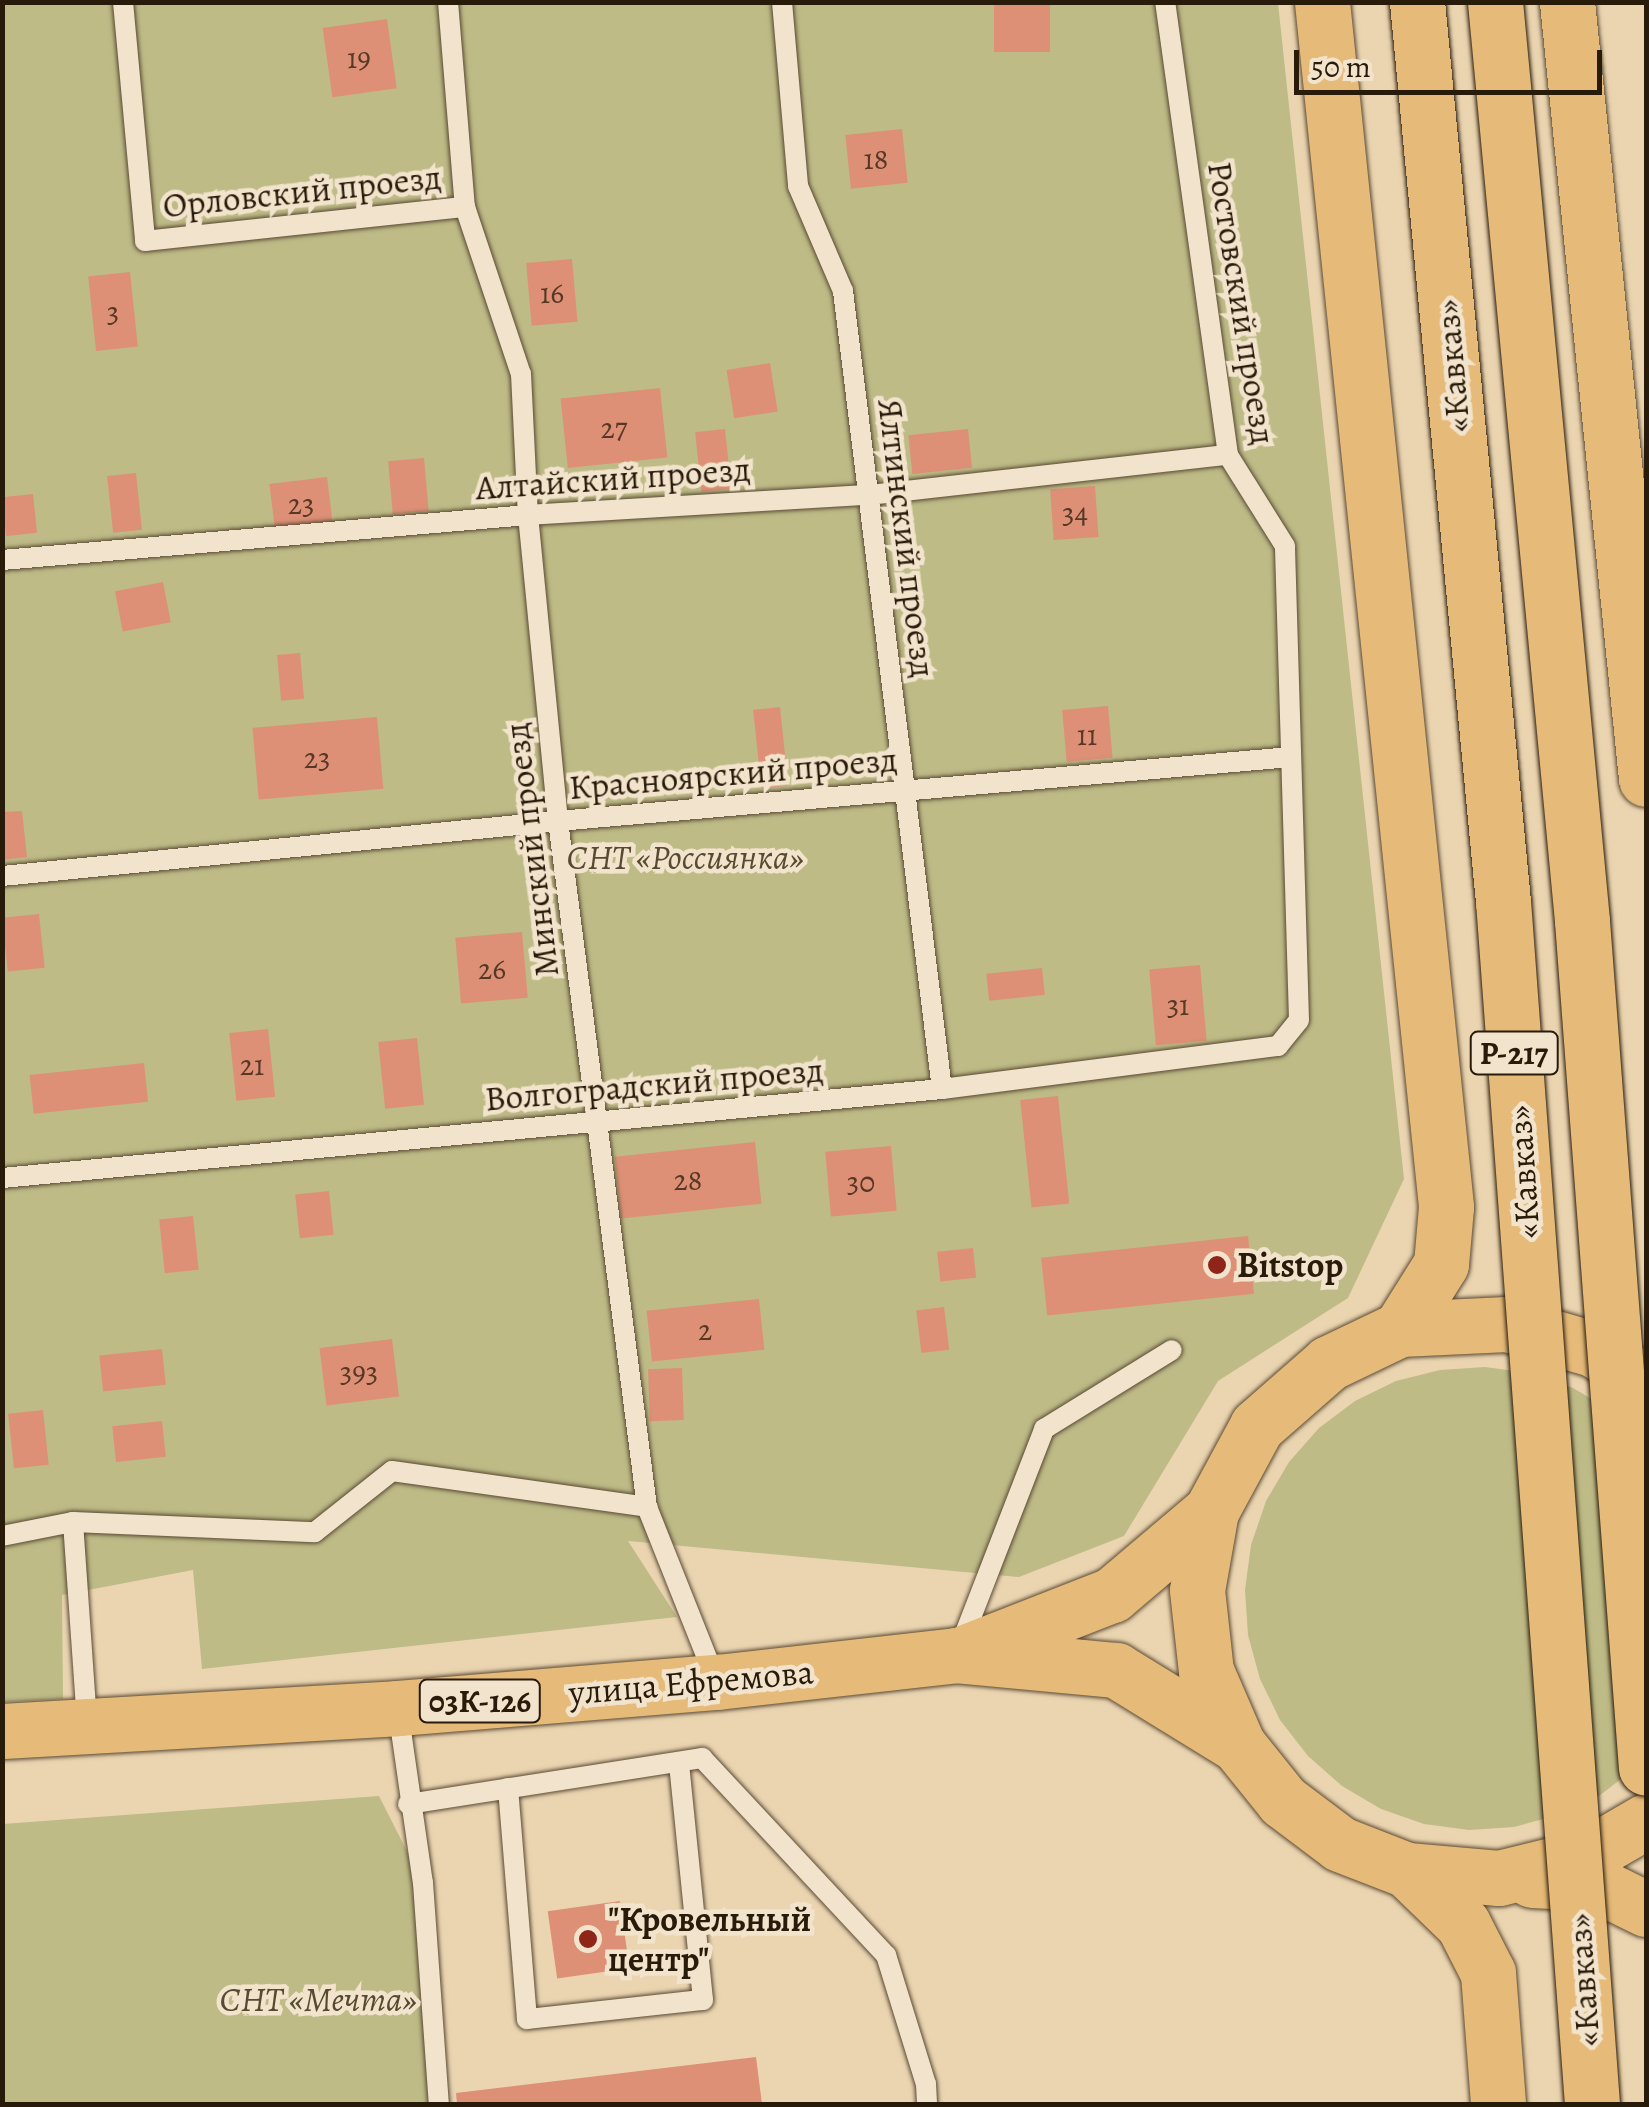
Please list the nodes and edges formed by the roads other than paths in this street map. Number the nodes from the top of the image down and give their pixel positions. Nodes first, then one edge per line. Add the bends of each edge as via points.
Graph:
1 (124, 2) edge
2 (448, 2) edge
3 (782, 2) edge
4 (1165, 2) edge
5 (1322, 2) edge
6 (1417, 2) edge
7 (1495, 2) edge
8 (1567, 2) edge
9 (465, 207) junction
10 (1228, 456) junction
11 (869, 495) junction
12 (528, 515) junction
13 (2, 560) edge
14 (1291, 758) junction
15 (1646, 779) edge
16 (905, 791) junction
17 (558, 821) junction
18 (2, 876) edge
19 (1299, 1020) joint
20 (942, 1089) junction
21 (600, 1123) junction
22 (2, 1178) edge
23 (1400, 1329) junction
24 (1172, 1350) dead end
25 (1646, 1382) edge
26 (647, 1507) junction
27 (1211, 1510) junction
28 (73, 1522) junction
29 (2, 1536) edge
30 (956, 1655) junction
31 (717, 1682) junction
32 (398, 1708) junction
33 (87, 1724) junction
34 (2, 1731) edge
35 (1238, 1746) junction
36 (679, 1762) junction
37 (1646, 1768) edge
38 (508, 1788) junction
39 (408, 1804) junction
40 (1646, 1820) edge
41 (1407, 1870) junction
42 (1499, 1878) junction
43 (1646, 1910) edge
44 (439, 2104) edge
45 (926, 2104) edge
46 (1498, 2104) edge
47 (1592, 2104) edge

1 - 9 lane, Орловский проезд via 145,241
2 - 9 lane, Минский проезд
3 - 11 lane, Ялтинский проезд via 798,186 844,291
4 - 10 lane, Ростовский проезд
5 - 23 main road via 1446,1207 1441,1264
6 - 47 main road, «Кавказ» / Р-217, bridge via 1503,902
7 - 37 main road, Р-217, bridge via 1582,920
8 - 15 main road
9 - 12 lane, Минский проезд via 521,374
10 - 11 lane, Алтайский проезд
10 - 14 lane, Ростовский проезд via 1286,546
11 - 12 lane, Алтайский проезд
11 - 16 lane, Ялтинский проезд
12 - 13 lane, Алтайский проезд
12 - 17 lane, Минский проезд
14 - 16 lane, Красноярский проезд
14 - 19 lane, Ростовский проезд
16 - 17 lane, Красноярский проезд
16 - 20 lane, Ялтинский проезд
17 - 18 lane, Красноярский проезд
17 - 21 lane, Минский проезд
19 - 20 lane, Волгоградский проезд via 1278,1046
20 - 21 lane, Волгоградский проезд
21 - 22 lane, Волгоградский проезд
21 - 26 lane, Минский проезд
23 - 25 main road via 1507,1324 1593,1348
23 - 27 main road via 1330,1363 1257,1426
24 - 30 lane via 1044,1429
26 - 28 lane via 392,1471 315,1532
26 - 31 lane, Минский проезд
27 - 30 main road via 1112,1595
27 - 35 main road via 1196,1590 1206,1671
28 - 29 lane
28 - 33 lane
30 - 31 main road, улица Ефремова / 03К-126
30 - 35 main road, улица Ефремова via 1116,1670
31 - 32 main road, улица Ефремова / 03К-126
32 - 33 main road, улица Ефремова / 03К-126
32 - 39 lane
33 - 34 main road, улица Ефремова / 03К-126
35 - 41 main road via 1282,1801 1340,1844
36 - 38 lane
36 - 38 lane via 703,2000 527,2018
36 - 45 lane via 702,1758 886,1955 926,2084
38 - 39 lane
39 - 44 lane via 423,1884
40 - 42 main road via 1584,1858
41 - 42 main road
41 - 46 main road via 1463,1924 1488,1974
42 - 43 main road via 1593,1884

